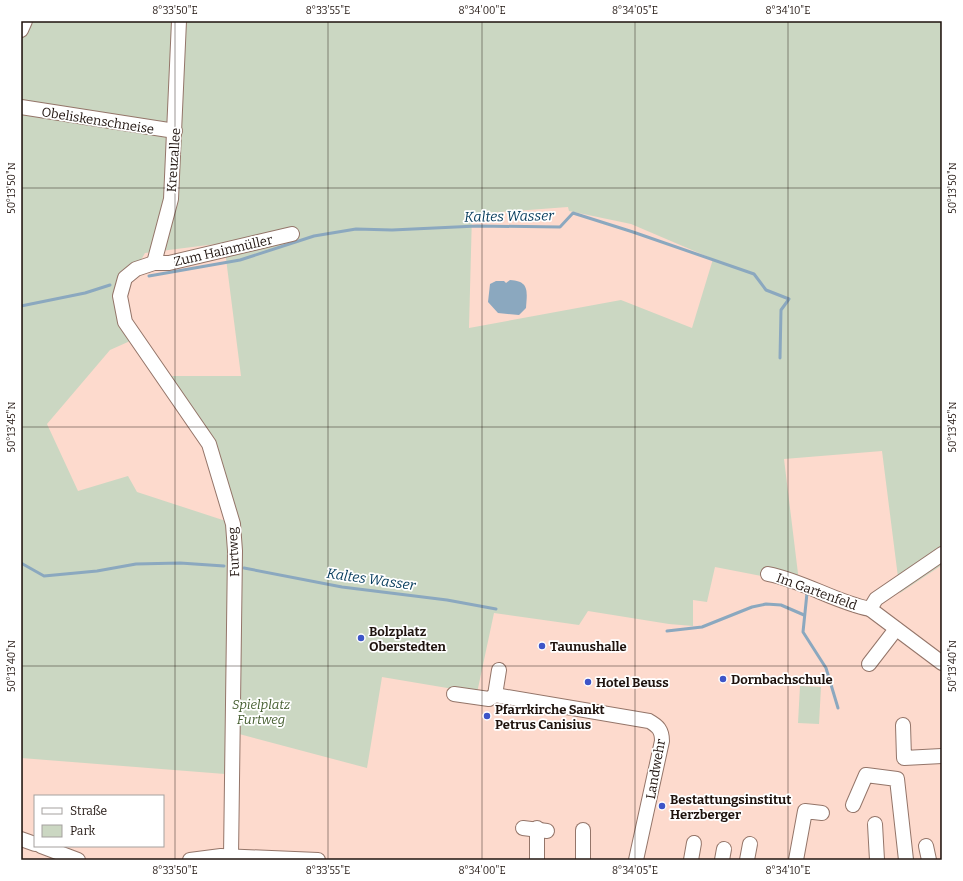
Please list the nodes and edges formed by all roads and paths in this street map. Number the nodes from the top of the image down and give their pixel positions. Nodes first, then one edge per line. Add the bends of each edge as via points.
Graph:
1 (25, 21) edge
2 (179, 21) edge
3 (21, 30) edge
4 (21, 107) edge
5 (175, 132) junction
6 (292, 234) dead end
7 (154, 263) junction
8 (942, 554) edge
9 (768, 574) dead end
10 (870, 609) junction
11 (896, 629) junction
12 (942, 663) edge
13 (869, 664) dead end
14 (499, 670) dead end
15 (454, 694) dead end
16 (495, 695) junction
17 (903, 725) dead end
18 (942, 756) edge
19 (853, 805) dead end
20 (822, 813) dead end
21 (875, 824) dead end
22 (536, 829) dead end
23 (583, 830) dead end
24 (21, 838) edge
25 (694, 843) dead end
26 (34, 844) edge
27 (750, 844) dead end
28 (44, 847) edge
29 (231, 857) junction
30 (78, 860) edge
31 (190, 860) edge
32 (318, 860) edge
33 (537, 860) edge
34 (583, 860) edge
35 (636, 860) edge
36 (691, 860) edge
37 (747, 860) edge
38 (796, 860) edge
39 (877, 860) edge
40 (906, 860) edge

1 - 3 street
2 - 5 street, Kreuzallee
4 - 5 street, Obeliskenschneise
5 - 7 street, Kreuzallee via 171,199
6 - 7 street, Zum Hainmüller via 169,263
7 - 29 street, Furtweg via 136,269 125,278 120,296 124,322 209,444 233,524 235,551
8 - 10 street, Im Gartenfeld via 876,599
9 - 10 street, Im Gartenfeld
10 - 11 street
11 - 12 street
11 - 13 street
14 - 16 street
15 - 16 street, Landwehr via 489,699
16 - 35 street, Landwehr via 649,721 666,728
17 - 18 street via 904,758
19 - 40 street via 866,775 897,779
20 - 38 street via 805,811
21 - 39 street
22 - 33 street
23 - 34 street
24 - 26 street
25 - 36 street
27 - 37 street
28 - 30 street
29 - 31 street
29 - 32 street

